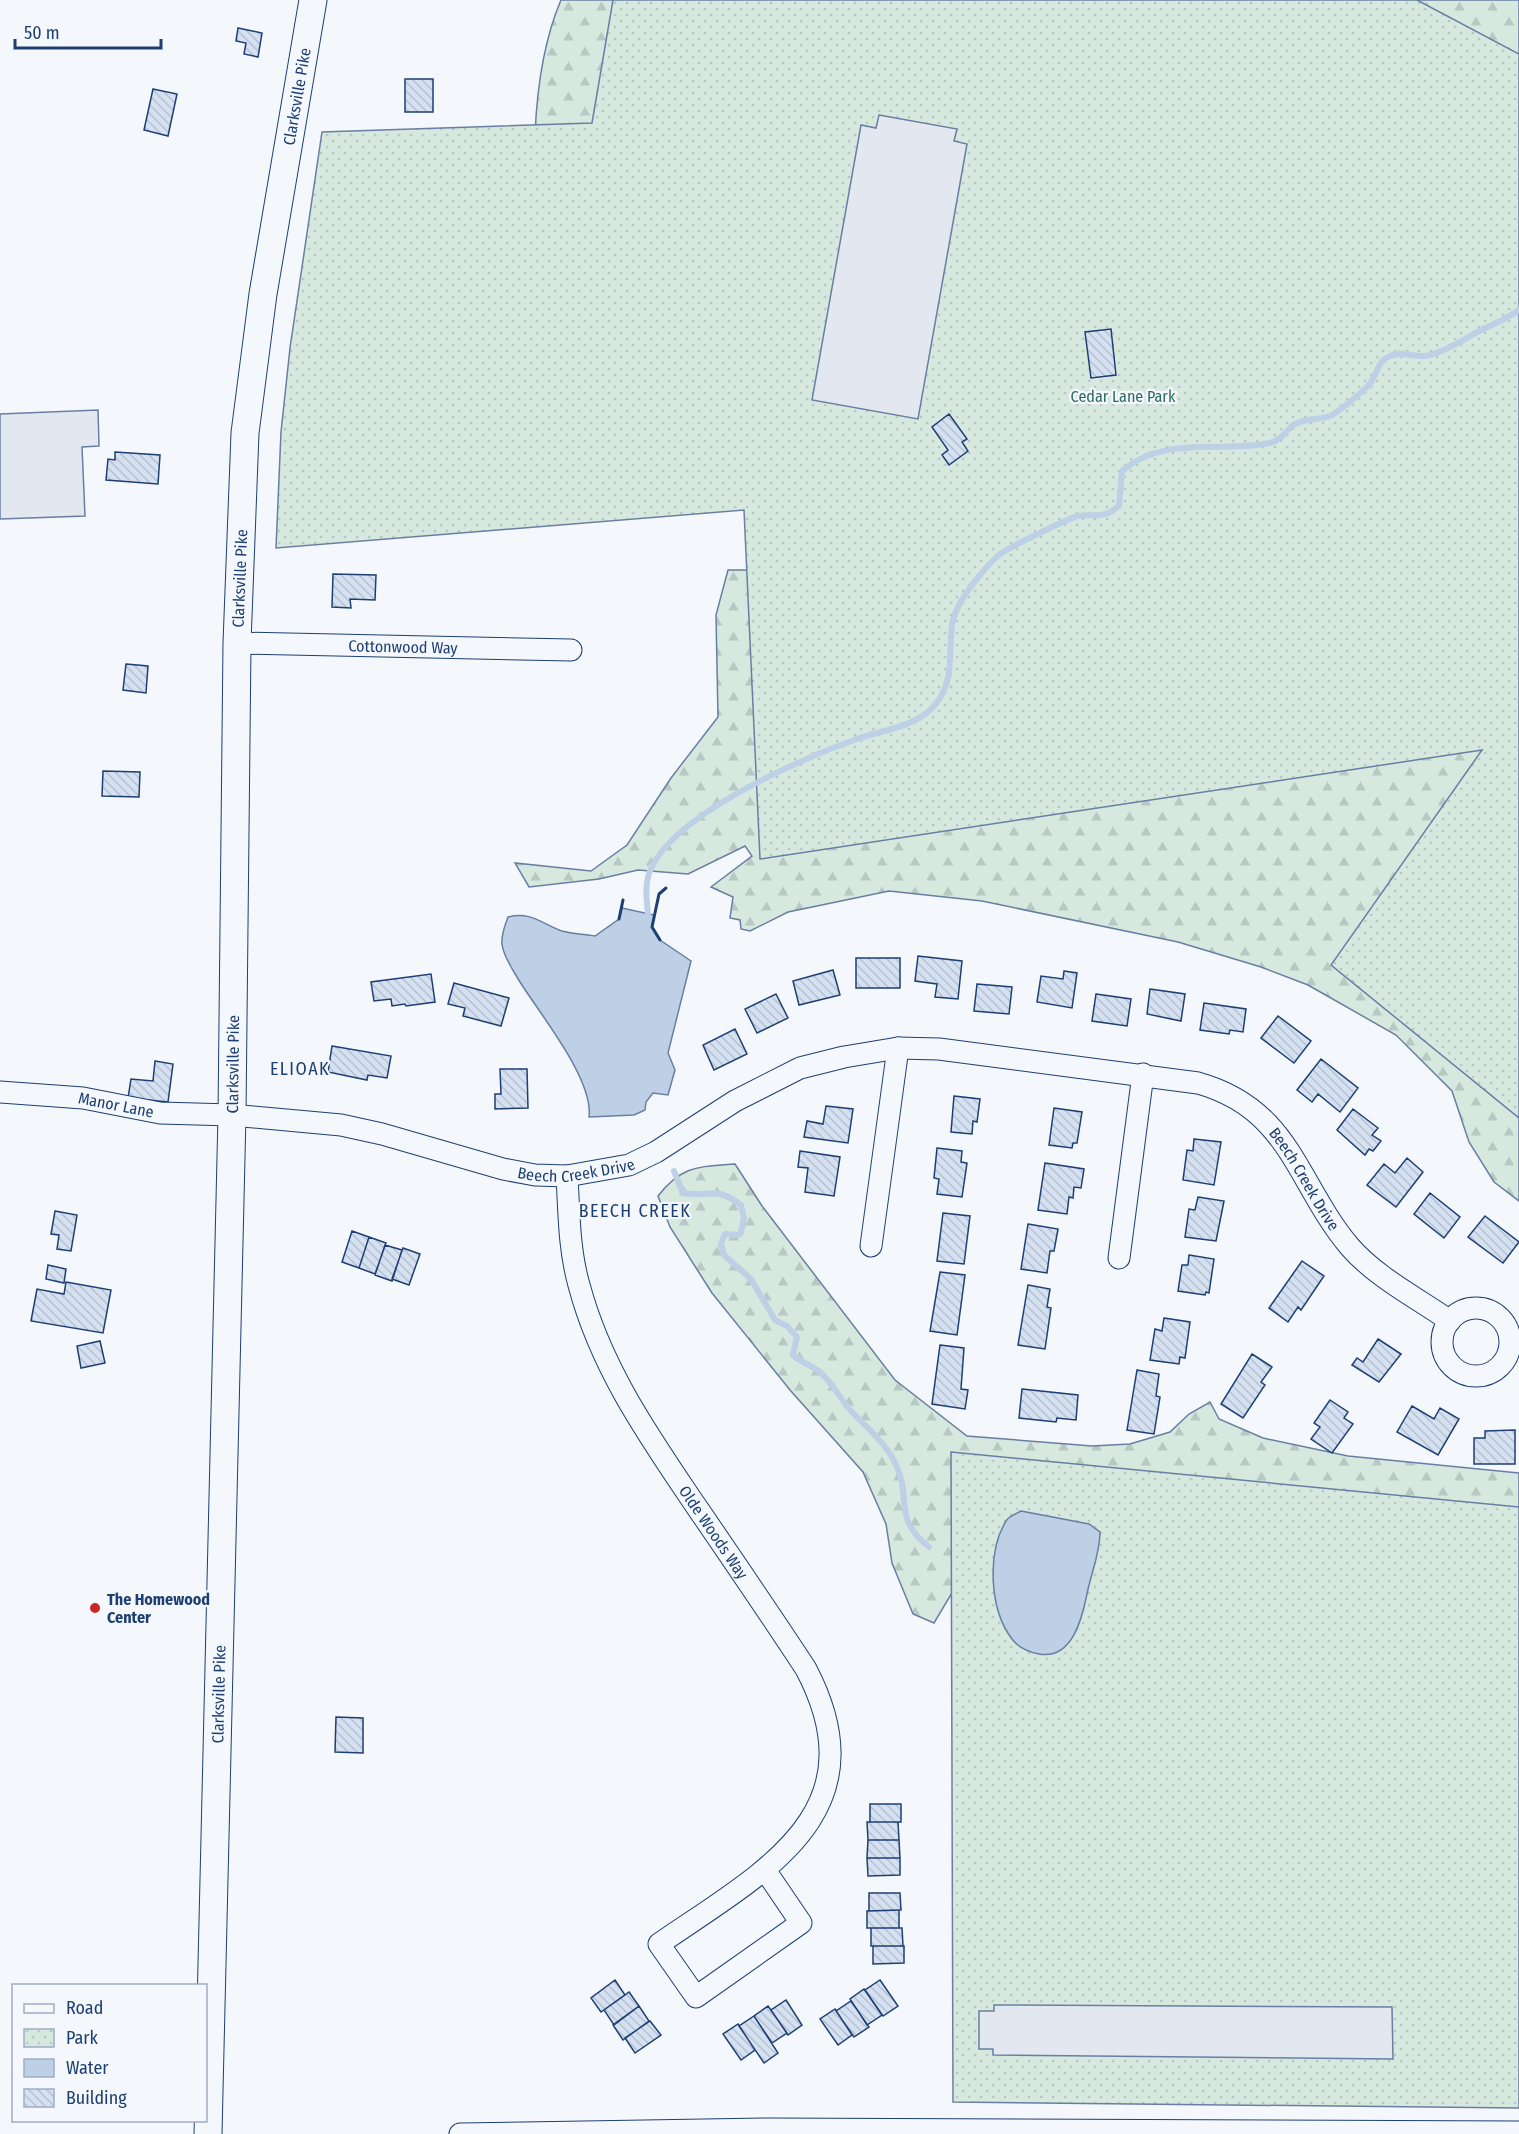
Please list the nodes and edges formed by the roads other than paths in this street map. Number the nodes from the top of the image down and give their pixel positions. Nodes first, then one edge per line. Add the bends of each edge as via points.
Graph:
1 (313, 0) edge
2 (237, 643) junction
3 (571, 650) dead end
4 (898, 1048) junction
5 (1143, 1074) junction
6 (0, 1092) edge
7 (231, 1115) junction
8 (567, 1176) junction
9 (871, 1246) dead end
10 (1119, 1258) dead end
11 (1450, 1321) dead end
12 (765, 1870) junction
13 (605, 2132) edge
14 (1038, 2132) edge
15 (1519, 2132) edge
16 (208, 2134) edge
17 (460, 2134) edge

1 - 2 main road, Clarksville Pike via 249,390
2 - 3 street, Cottonwood Way
2 - 7 main road, Clarksville Pike
4 - 5 street, Beech Creek Drive via 939,1049
4 - 8 street, Beech Creek Drive via 800,1068 735,1101 629,1165
4 - 9 street
5 - 10 street
5 - 11 street, Beech Creek Drive via 1220,1089 1263,1117 1350,1247
6 - 7 street, Manor Lane via 83,1098 160,1113
7 - 8 street, Beech Creek Drive via 341,1125 503,1169
7 - 16 main road, Clarksville Pike
8 - 12 street, Olde Woods Way via 571,1247 578,1284 602,1353 644,1429 806,1668 822,1699 832,1754 825,1786 798,1839
12 - 12 street, Olde Woods Way via 659,1944 696,1996 801,1923
13 - 14 street
13 - 17 street
14 - 15 street

